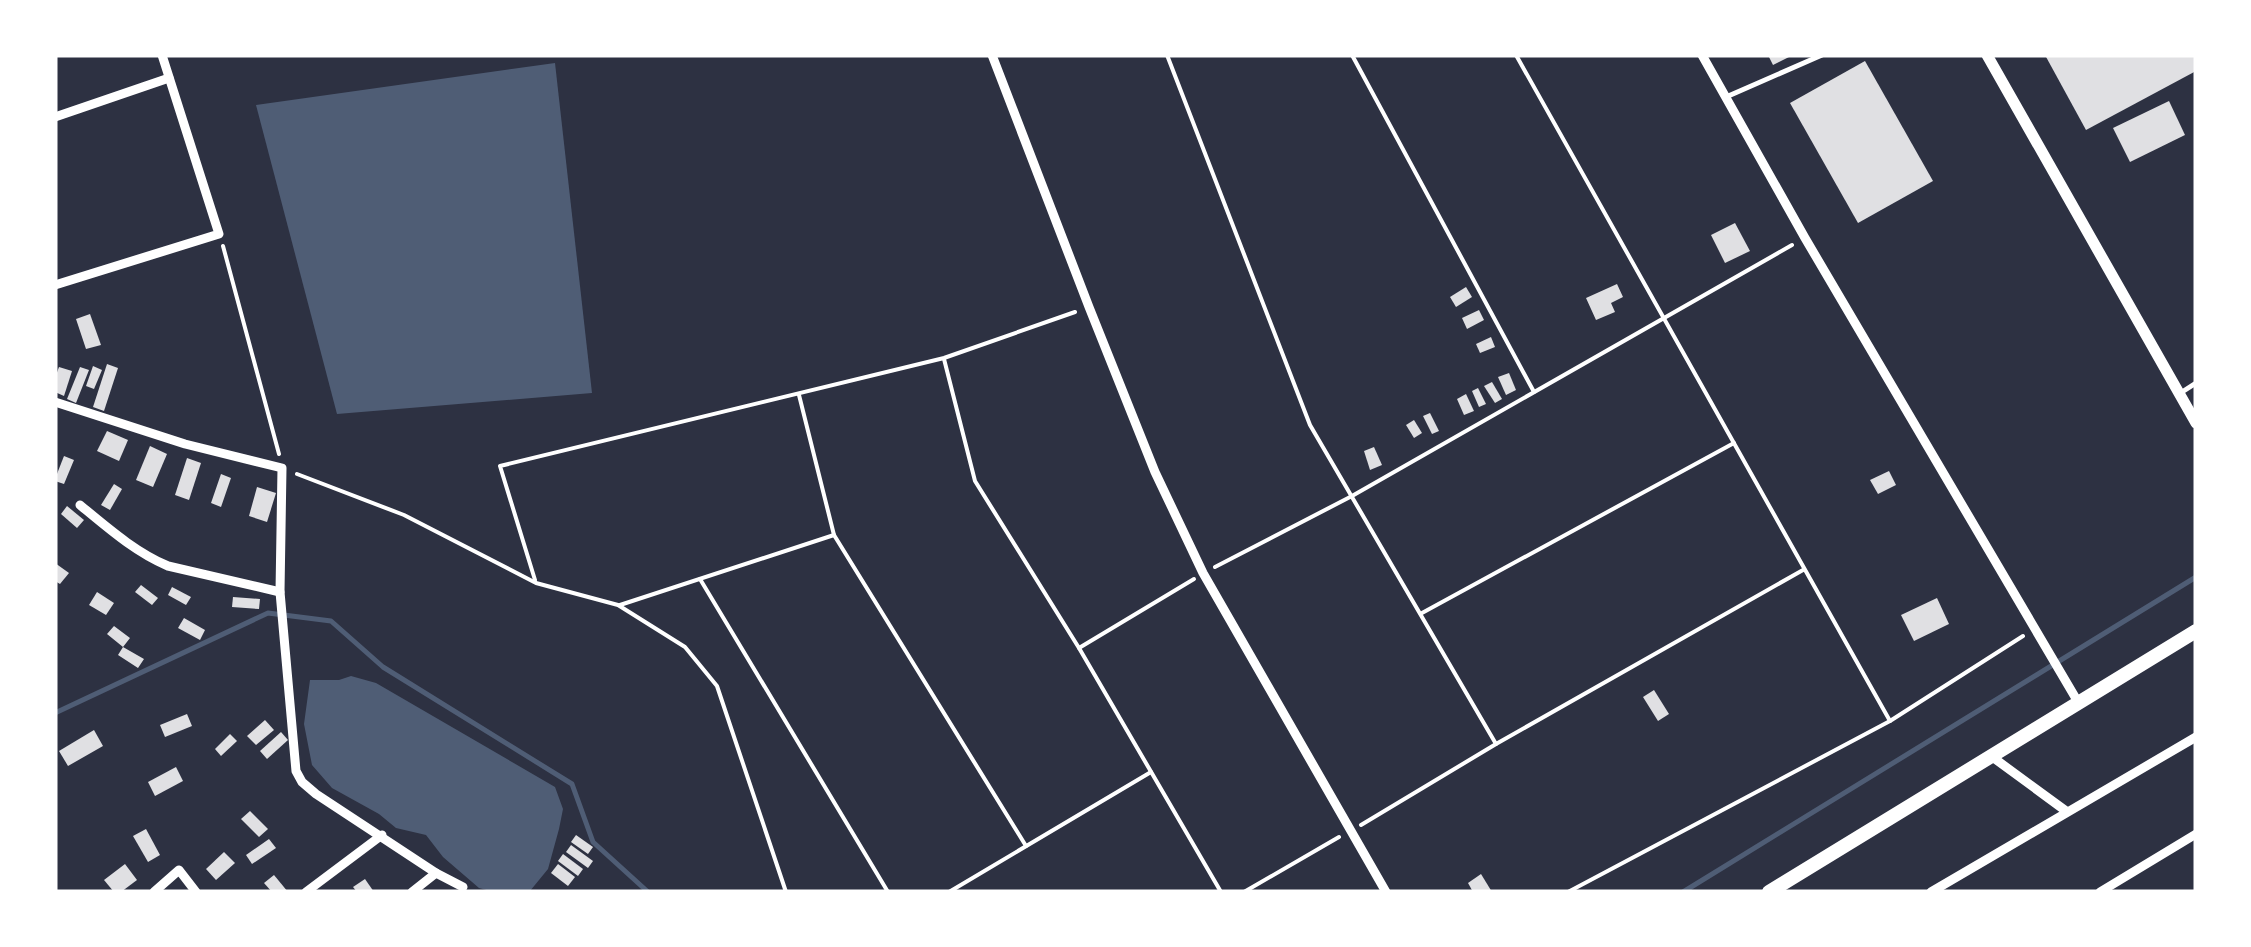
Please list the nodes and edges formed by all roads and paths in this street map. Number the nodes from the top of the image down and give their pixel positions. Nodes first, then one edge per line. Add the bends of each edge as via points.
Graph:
1 (162, 55) edge
2 (992, 55) edge
3 (1166, 55) edge
4 (1352, 55) edge
5 (1516, 55) edge
6 (1702, 55) edge
7 (1822, 55) edge
8 (1987, 55) edge
9 (170, 78) junction
10 (1726, 97) junction
11 (55, 117) edge
12 (220, 234) junction
13 (1805, 238) junction
14 (55, 285) edge
15 (1089, 307) junction
16 (1664, 318) junction
17 (944, 358) junction
18 (2196, 383) edge
19 (1534, 392) junction
20 (799, 393) junction
21 (2179, 394) junction
22 (55, 402) edge
23 (2196, 423) edge
24 (1734, 444) junction
25 (282, 468) junction
26 (1352, 496) junction
27 (80, 505) dead end
28 (834, 535) junction
29 (1805, 569) junction
30 (1203, 573) junction
31 (700, 579) junction
32 (536, 583) junction
33 (280, 592) junction
34 (618, 605) junction
35 (1421, 614) junction
36 (2035, 628) junction
37 (2196, 631) edge
38 (1079, 648) junction
39 (2078, 702) junction
40 (1890, 721) junction
41 (2196, 737) edge
42 (1496, 744) junction
43 (1991, 756) junction
44 (1151, 772) junction
45 (2066, 811) junction
46 (1352, 830) junction
47 (2196, 834) edge
48 (382, 835) junction
49 (1026, 846) junction
50 (436, 873) junction
51 (462, 887) dead end
52 (154, 892) edge
53 (196, 892) edge
54 (306, 892) edge
55 (412, 892) edge
56 (786, 892) edge
57 (888, 892) edge
58 (949, 892) edge
59 (1221, 892) edge
60 (1244, 892) edge
61 (1386, 892) edge
62 (1568, 892) edge
63 (1769, 892) edge
64 (1931, 892) edge
65 (2100, 892) edge

1 - 9 street
2 - 15 street
3 - 26 path via 1310,425
4 - 19 path
5 - 16 path
6 - 10 street
7 - 10 lane
8 - 21 street
9 - 11 street
9 - 12 street
10 - 13 street
12 - 14 street
12 - 25 path
13 - 16 path
13 - 36 street
15 - 17 path
15 - 30 street
16 - 19 path
16 - 24 path
17 - 20 path
17 - 38 path via 975,480
18 - 21 lane
19 - 26 path
20 - 28 path
20 - 32 path via 500,466
21 - 23 street
22 - 25 street
24 - 29 path
24 - 35 path
25 - 32 path via 404,515
25 - 33 street
26 - 30 path
26 - 35 path
27 - 33 street via 136,550 168,566
28 - 31 path
28 - 49 path
29 - 40 path
29 - 42 path
30 - 38 path
30 - 46 street
31 - 34 path
31 - 57 path
32 - 34 path
33 - 48 street via 296,771 316,794
34 - 56 path via 685,647 717,686
35 - 42 path
36 - 39 street
36 - 40 path
37 - 39 main road
38 - 44 path
39 - 43 main road
40 - 62 path
41 - 45 street
42 - 46 path
43 - 45 street
43 - 63 main road
44 - 49 path
44 - 59 path
45 - 64 street
46 - 60 path
46 - 61 street
47 - 65 street
48 - 50 street
48 - 54 street
49 - 58 path
50 - 51 street
50 - 55 street
52 - 53 street via 179,870

